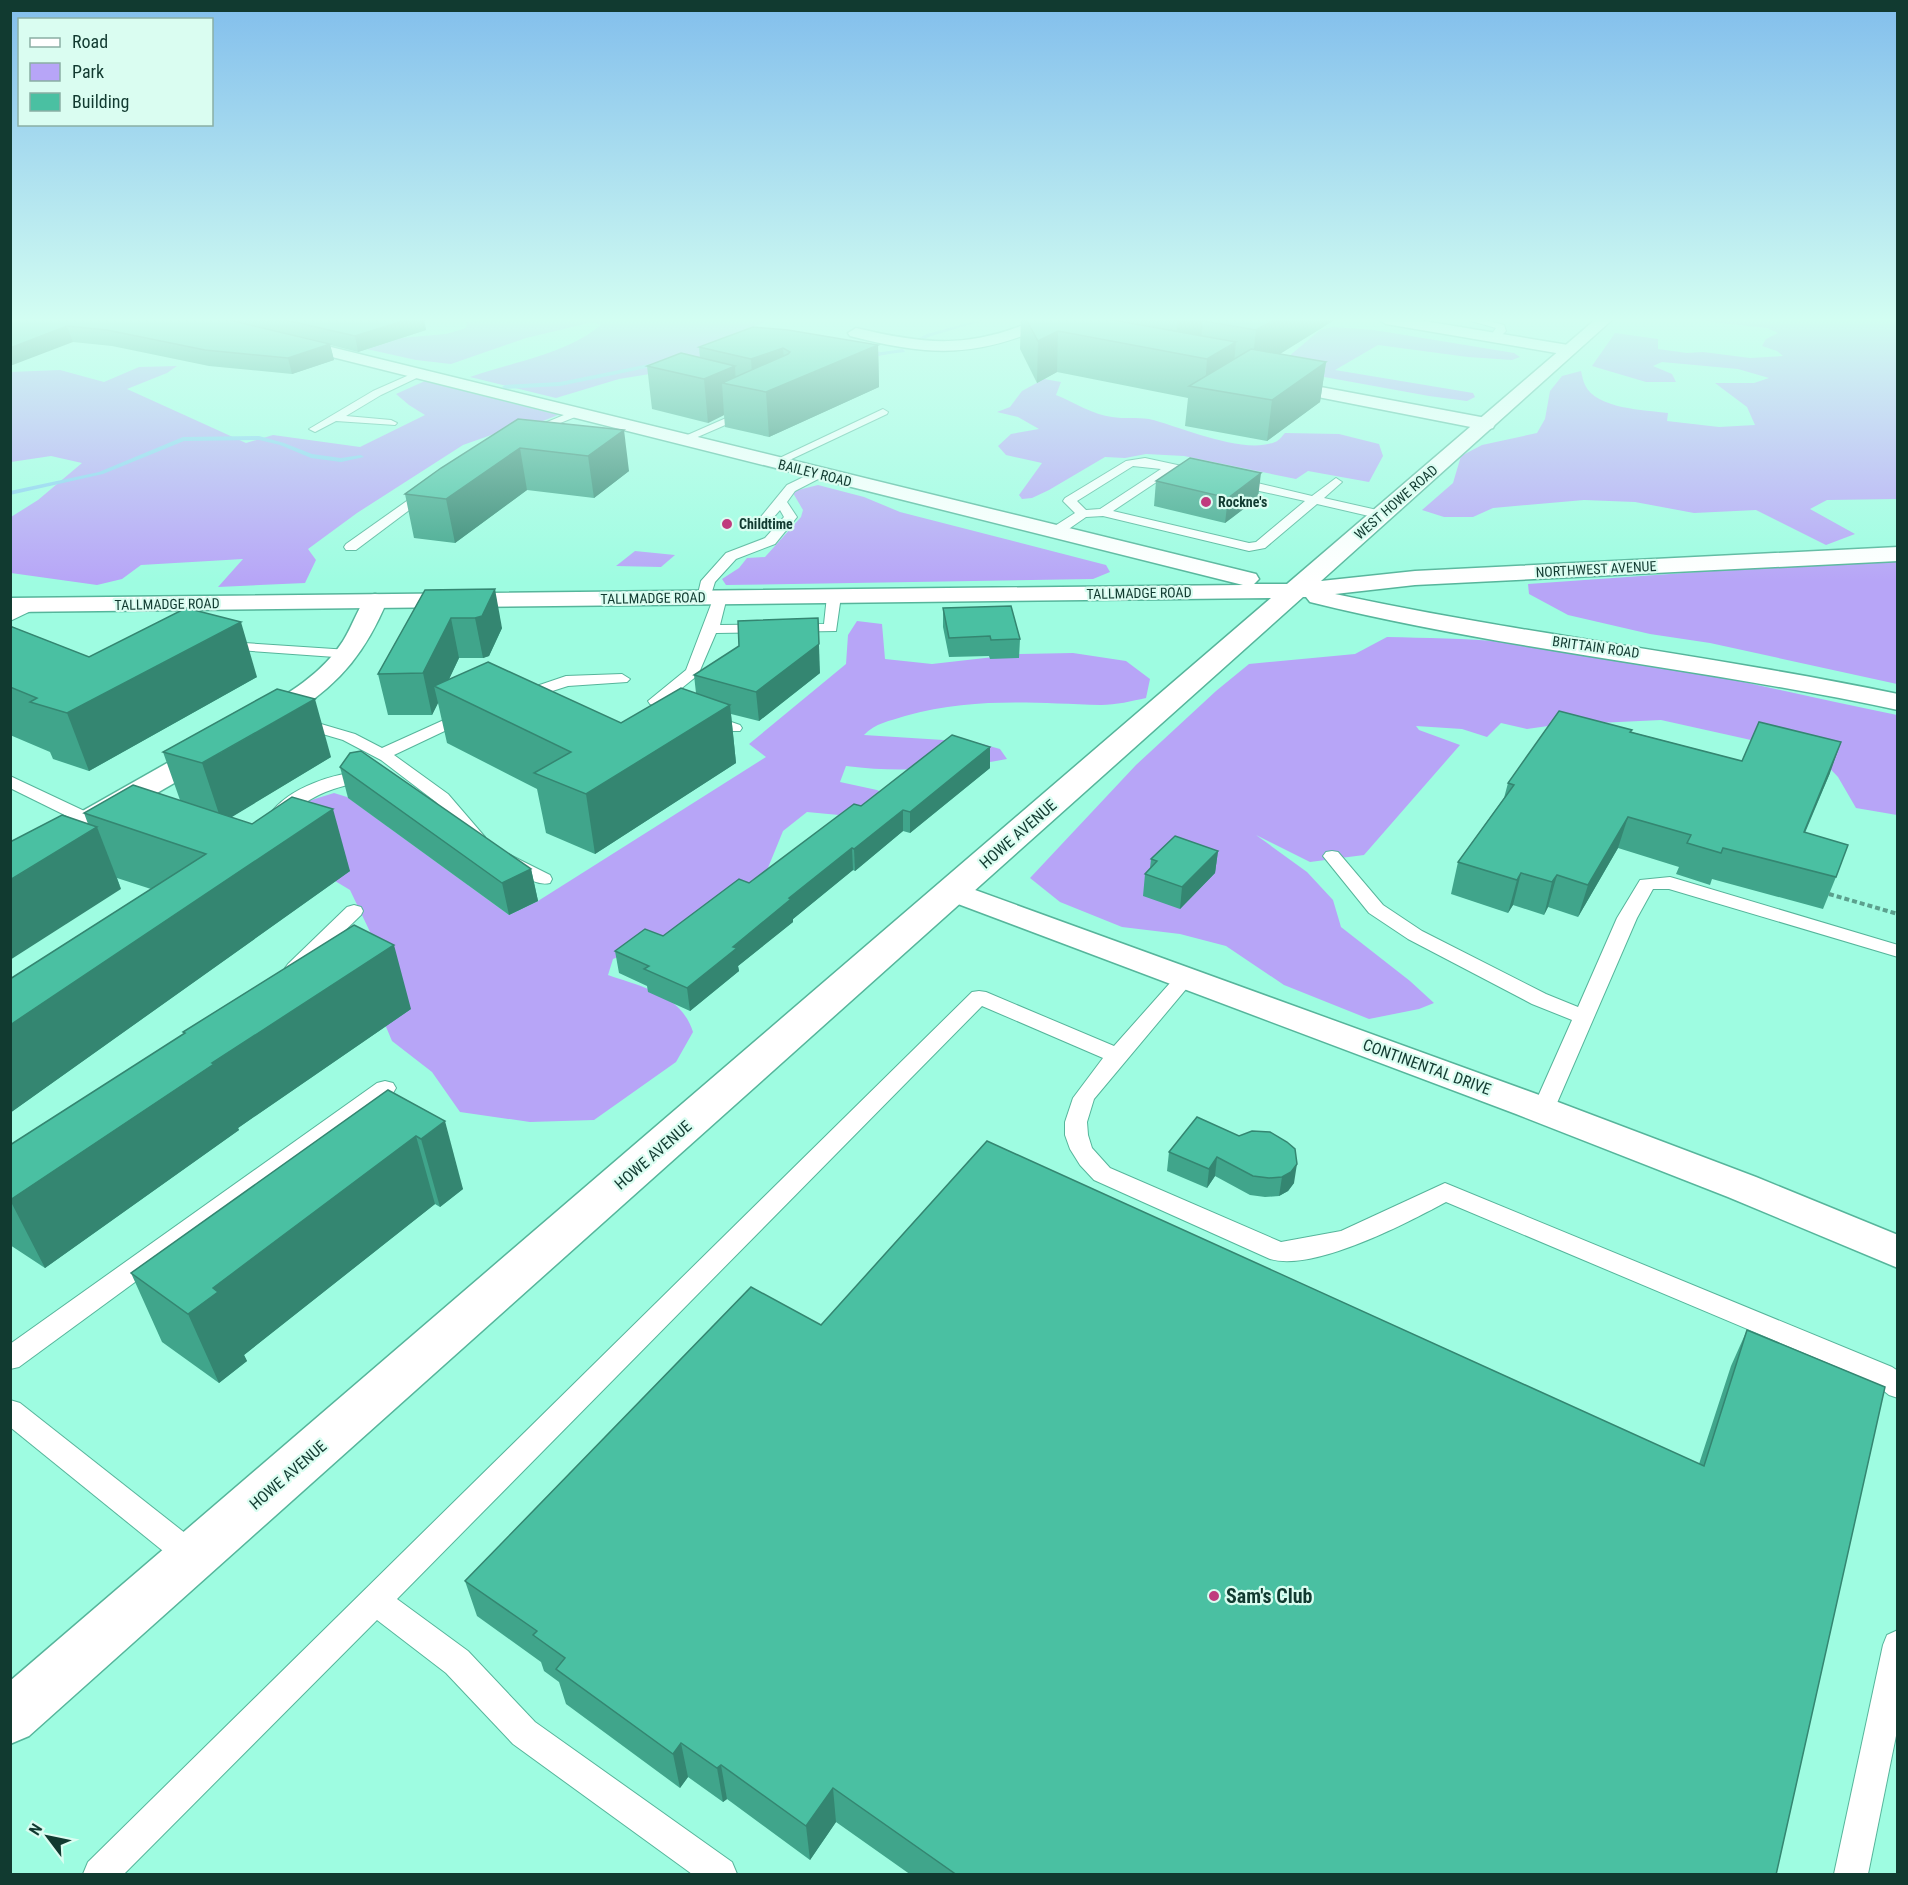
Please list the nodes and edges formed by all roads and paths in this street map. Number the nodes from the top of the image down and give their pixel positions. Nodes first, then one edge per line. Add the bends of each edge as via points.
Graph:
1 (354, 407) edge
2 (549, 407) edge
3 (758, 407) edge
4 (1399, 407) edge
5 (1504, 407) edge
6 (884, 412) dead end
7 (576, 414) junction
8 (335, 418) junction
9 (391, 423) dead end
10 (1486, 423) junction
11 (315, 429) dead end
12 (518, 436) edge
13 (682, 440) junction
14 (775, 463) junction
15 (1171, 467) junction
16 (818, 474) junction
17 (442, 480) edge
18 (1336, 482) dead end
19 (1315, 499) junction
20 (781, 502) junction
21 (1102, 512) junction
22 (1083, 514) junction
23 (1382, 514) junction
24 (1055, 532) junction
25 (351, 547) dead end
26 (1898, 554) edge
27 (731, 556) junction
28 (1295, 591) junction
29 (834, 596) junction
30 (712, 598) junction
31 (375, 601) junction
32 (21, 605) edge
33 (10, 617) edge
34 (711, 629) junction
35 (230, 646) edge
36 (349, 654) junction
37 (622, 679) dead end
38 (521, 696) junction
39 (1898, 702) edge
40 (502, 703) edge
41 (555, 703) edge
42 (482, 710) edge
43 (272, 715) junction
44 (734, 728) dead end
45 (381, 754) junction
46 (404, 770) junction
47 (10, 781) edge
48 (89, 820) junction
49 (265, 826) edge
50 (1332, 856) dead end
51 (10, 865) edge
52 (543, 879) dead end
53 (953, 891) junction
54 (1829, 894) edge
55 (354, 911) dead end
56 (1898, 914) edge
57 (1898, 951) edge
58 (1185, 978) junction
59 (279, 982) edge
60 (1582, 1017) junction
61 (1117, 1056) junction
62 (385, 1088) dead end
63 (1543, 1110) junction
64 (1898, 1252) edge
65 (10, 1359) edge
66 (1898, 1387) edge
67 (10, 1411) edge
68 (194, 1558) junction
69 (375, 1601) junction
70 (1898, 1645) edge
71 (10, 1717) edge
72 (100, 1875) edge
73 (720, 1875) edge
74 (1851, 1875) edge

1 - 8 lane
2 - 7 street, BAILEY ROAD
3 - 13 lane
4 - 10 street
5 - 10 street, WEST HOWE ROAD
6 - 14 lane
7 - 12 lane
7 - 13 street, BAILEY ROAD
8 - 9 lane
8 - 11 lane
10 - 23 street, WEST HOWE ROAD
13 - 14 street, BAILEY ROAD
14 - 16 street, BAILEY ROAD
15 - 19 lane
15 - 21 lane
15 - 22 lane via 1145,462 1130,464 1069,501
16 - 20 lane via 791,488
16 - 24 street, BAILEY ROAD
17 - 25 lane
18 - 19 lane
19 - 21 lane via 1260,545 1249,547
19 - 23 lane
20 - 27 lane
20 - 27 lane via 791,517 770,541
21 - 22 lane
22 - 24 lane
23 - 28 street, WEST HOWE ROAD
24 - 28 street, BAILEY ROAD
26 - 28 street, NORTHWEST AVENUE via 1415,578
27 - 30 lane via 708,581
28 - 29 street, TALLMADGE ROAD
28 - 39 street, BRITTAIN ROAD via 1434,622 1737,670
28 - 53 street, HOWE AVENUE
29 - 30 street, TALLMADGE ROAD
29 - 34 lane via 831,628
30 - 31 street, TALLMADGE ROAD
30 - 34 lane
31 - 32 street, TALLMADGE ROAD
31 - 36 street
32 - 33 lane
34 - 44 lane via 693,672 656,701
35 - 36 lane
36 - 43 street via 322,682
37 - 38 lane via 566,681
38 - 40 lane
38 - 41 lane
42 - 45 lane
43 - 45 lane via 349,738
43 - 48 street via 123,809
45 - 46 lane
46 - 49 lane via 353,776 320,787
46 - 52 lane via 442,798 472,834
47 - 48 lane
48 - 51 street
50 - 60 lane via 1376,909 1415,935
53 - 58 street, CONTINENTAL DRIVE
53 - 68 street, HOWE AVENUE
54 - 56 path
55 - 59 lane
57 - 60 lane via 1670,883 1647,884
58 - 61 lane
58 - 63 street, CONTINENTAL DRIVE
60 - 63 lane
61 - 66 lane via 1090,1087 1077,1110 1075,1130 1082,1150 1102,1174 1279,1252 1310,1250 1375,1230 1445,1192 1856,1363
61 - 69 lane via 979,997
62 - 65 lane
63 - 64 street, CONTINENTAL DRIVE
67 - 68 lane
68 - 71 street, HOWE AVENUE
69 - 72 lane
69 - 73 lane via 457,1662 524,1733
70 - 74 lane

